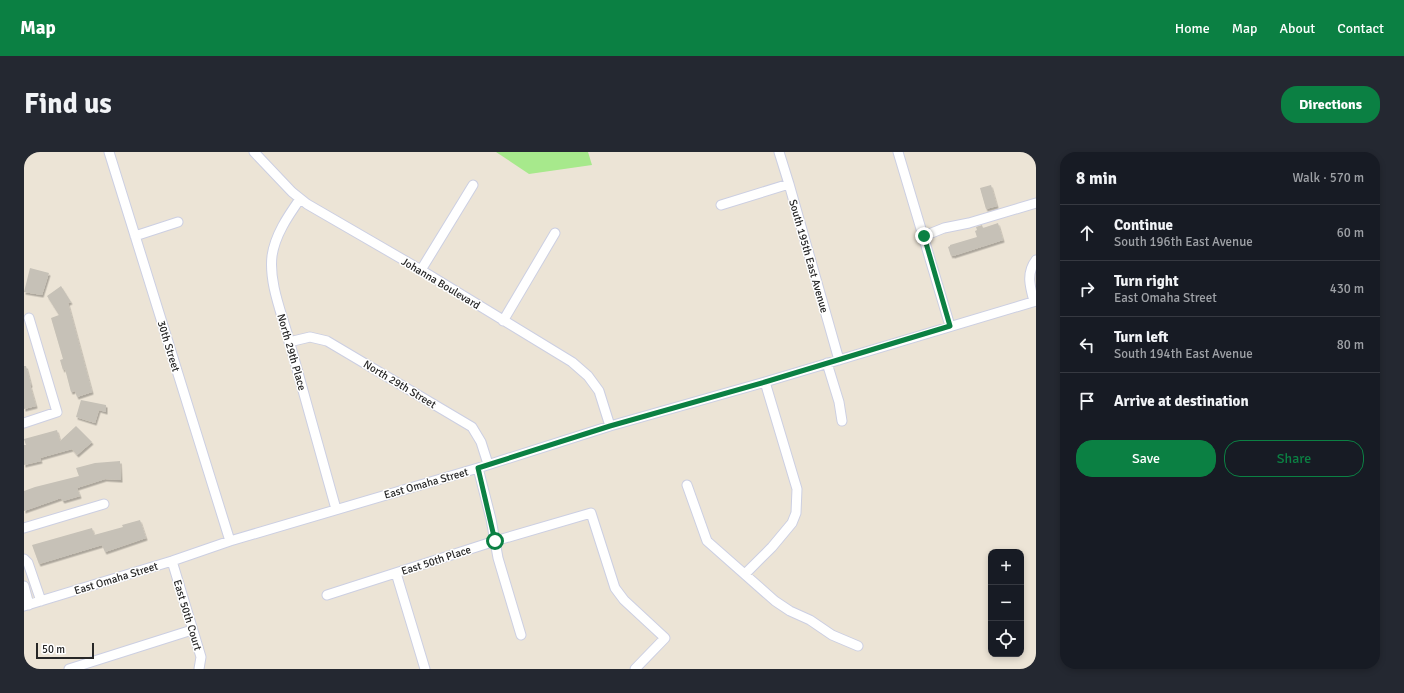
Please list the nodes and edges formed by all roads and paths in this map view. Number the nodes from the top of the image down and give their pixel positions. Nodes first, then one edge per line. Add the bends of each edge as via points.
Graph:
1 (109, 152) edge
2 (254, 152) edge
3 (779, 152) edge
4 (898, 152) edge
5 (789, 184) junction
6 (473, 185) dead end
7 (300, 199) junction
8 (1036, 203) edge
9 (721, 205) dead end
10 (178, 222) dead end
11 (555, 233) dead end
12 (135, 236) junction
13 (924, 236) junction
14 (1036, 260) edge
15 (421, 270) junction
16 (1035, 301) edge
17 (28, 318) dead end
18 (503, 321) junction
19 (950, 326) junction
20 (289, 342) junction
21 (838, 360) junction
22 (827, 363) junction
23 (765, 382) junction
24 (842, 421) dead end
25 (24, 423) edge
26 (610, 426) junction
27 (488, 464) junction
28 (478, 468) junction
29 (687, 485) dead end
30 (104, 504) dead end
31 (336, 509) junction
32 (24, 528) edge
33 (230, 540) junction
34 (495, 541) junction
35 (24, 558) edge
36 (172, 561) junction
37 (396, 573) junction
38 (745, 574) junction
39 (24, 586) edge
40 (327, 595) dead end
41 (42, 601) junction
42 (27, 605) edge
43 (192, 630) junction
44 (521, 636) dead end
45 (858, 646) dead end
46 (69, 669) edge
47 (199, 669) edge
48 (425, 669) edge
49 (635, 669) edge

1 - 12 street, 30th Street
2 - 7 street, Johanna Boulevard
3 - 5 street, South 195th East Avenue
4 - 13 street
5 - 9 street
5 - 21 street, South 195th East Avenue
6 - 15 street
7 - 15 street, Johanna Boulevard
7 - 20 street, North 29th Place via 280,231 272,256 274,283
8 - 13 street via 944,228
10 - 12 street
11 - 18 street
12 - 33 street, 30th Street
13 - 19 street
14 - 16 street via 1029,284
15 - 18 street, Johanna Boulevard
16 - 19 street, East Omaha Street
17 - 25 street via 57,412
18 - 26 street, Johanna Boulevard via 572,362 588,376 599,391
19 - 21 street, East Omaha Street
20 - 27 street, North 29th Street via 310,337 327,341 472,427 481,442
20 - 31 street, North 29th Place
21 - 22 street, East Omaha Street
22 - 23 street, East Omaha Street
22 - 24 street
23 - 26 street, East Omaha Street
23 - 38 street via 797,489 796,513 792,523 772,547
26 - 27 street, East Omaha Street
27 - 28 street, East Omaha Street
28 - 31 street, East Omaha Street
28 - 34 street
29 - 38 street via 707,541
30 - 32 street
31 - 33 street, East Omaha Street
33 - 36 street, East Omaha Street
34 - 37 street, East 50th Place
34 - 44 street
34 - 49 street, East 50th Place via 592,513 615,588 664,638
35 - 41 street
36 - 41 street, East Omaha Street
36 - 43 street, East 50th Court
37 - 40 street, East 50th Place
37 - 48 street
38 - 45 street via 790,611 810,620 832,635
39 - 42 street
41 - 42 street, East Omaha Street
43 - 46 street
43 - 47 street, East 50th Court via 201,657

